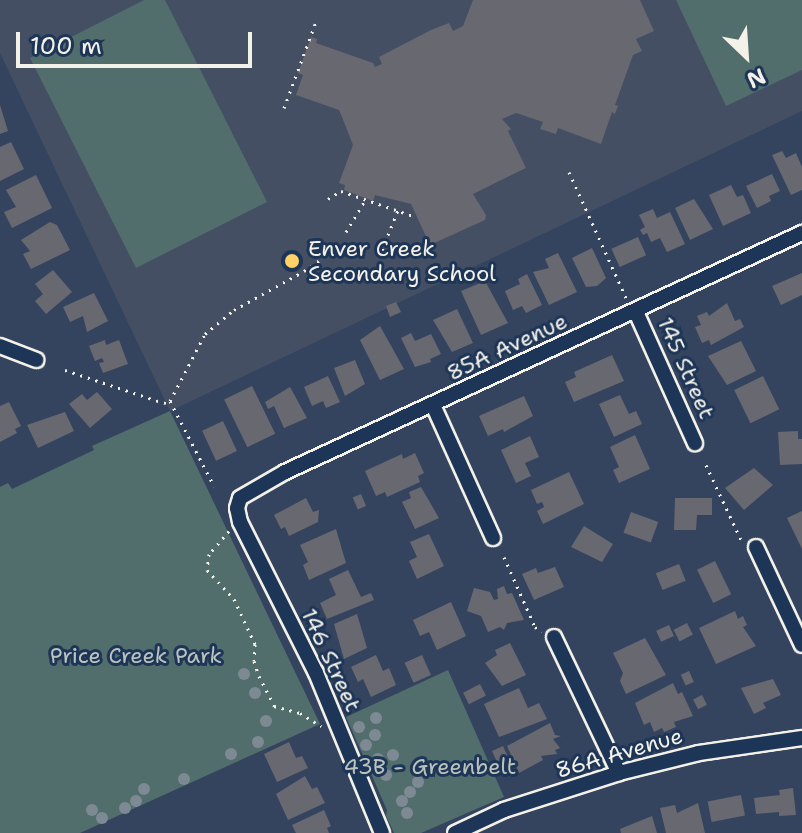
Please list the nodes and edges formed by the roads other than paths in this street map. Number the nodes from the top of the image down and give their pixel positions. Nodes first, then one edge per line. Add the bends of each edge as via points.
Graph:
1 (802, 233) edge
2 (632, 306) junction
3 (0, 346) edge
4 (36, 360) dead end
5 (433, 405) junction
6 (695, 443) dead end
7 (237, 508) joint
8 (493, 538) dead end
9 (756, 547) road end
10 (554, 637) road end
11 (802, 645) edge
12 (802, 738) edge
13 (619, 773) junction
14 (382, 833) edge
15 (455, 833) edge

1 - 2 street, 85A Avenue
2 - 5 street, 85A Avenue
2 - 6 street, 145 Street
3 - 4 street
5 - 7 street, 85A Avenue via 261,484 244,494
5 - 8 street
7 - 14 street, 146 Street via 316,673
9 - 11 street
10 - 13 street
12 - 13 street, 86A Avenue via 699,753
13 - 15 street, 86A Avenue via 504,810

